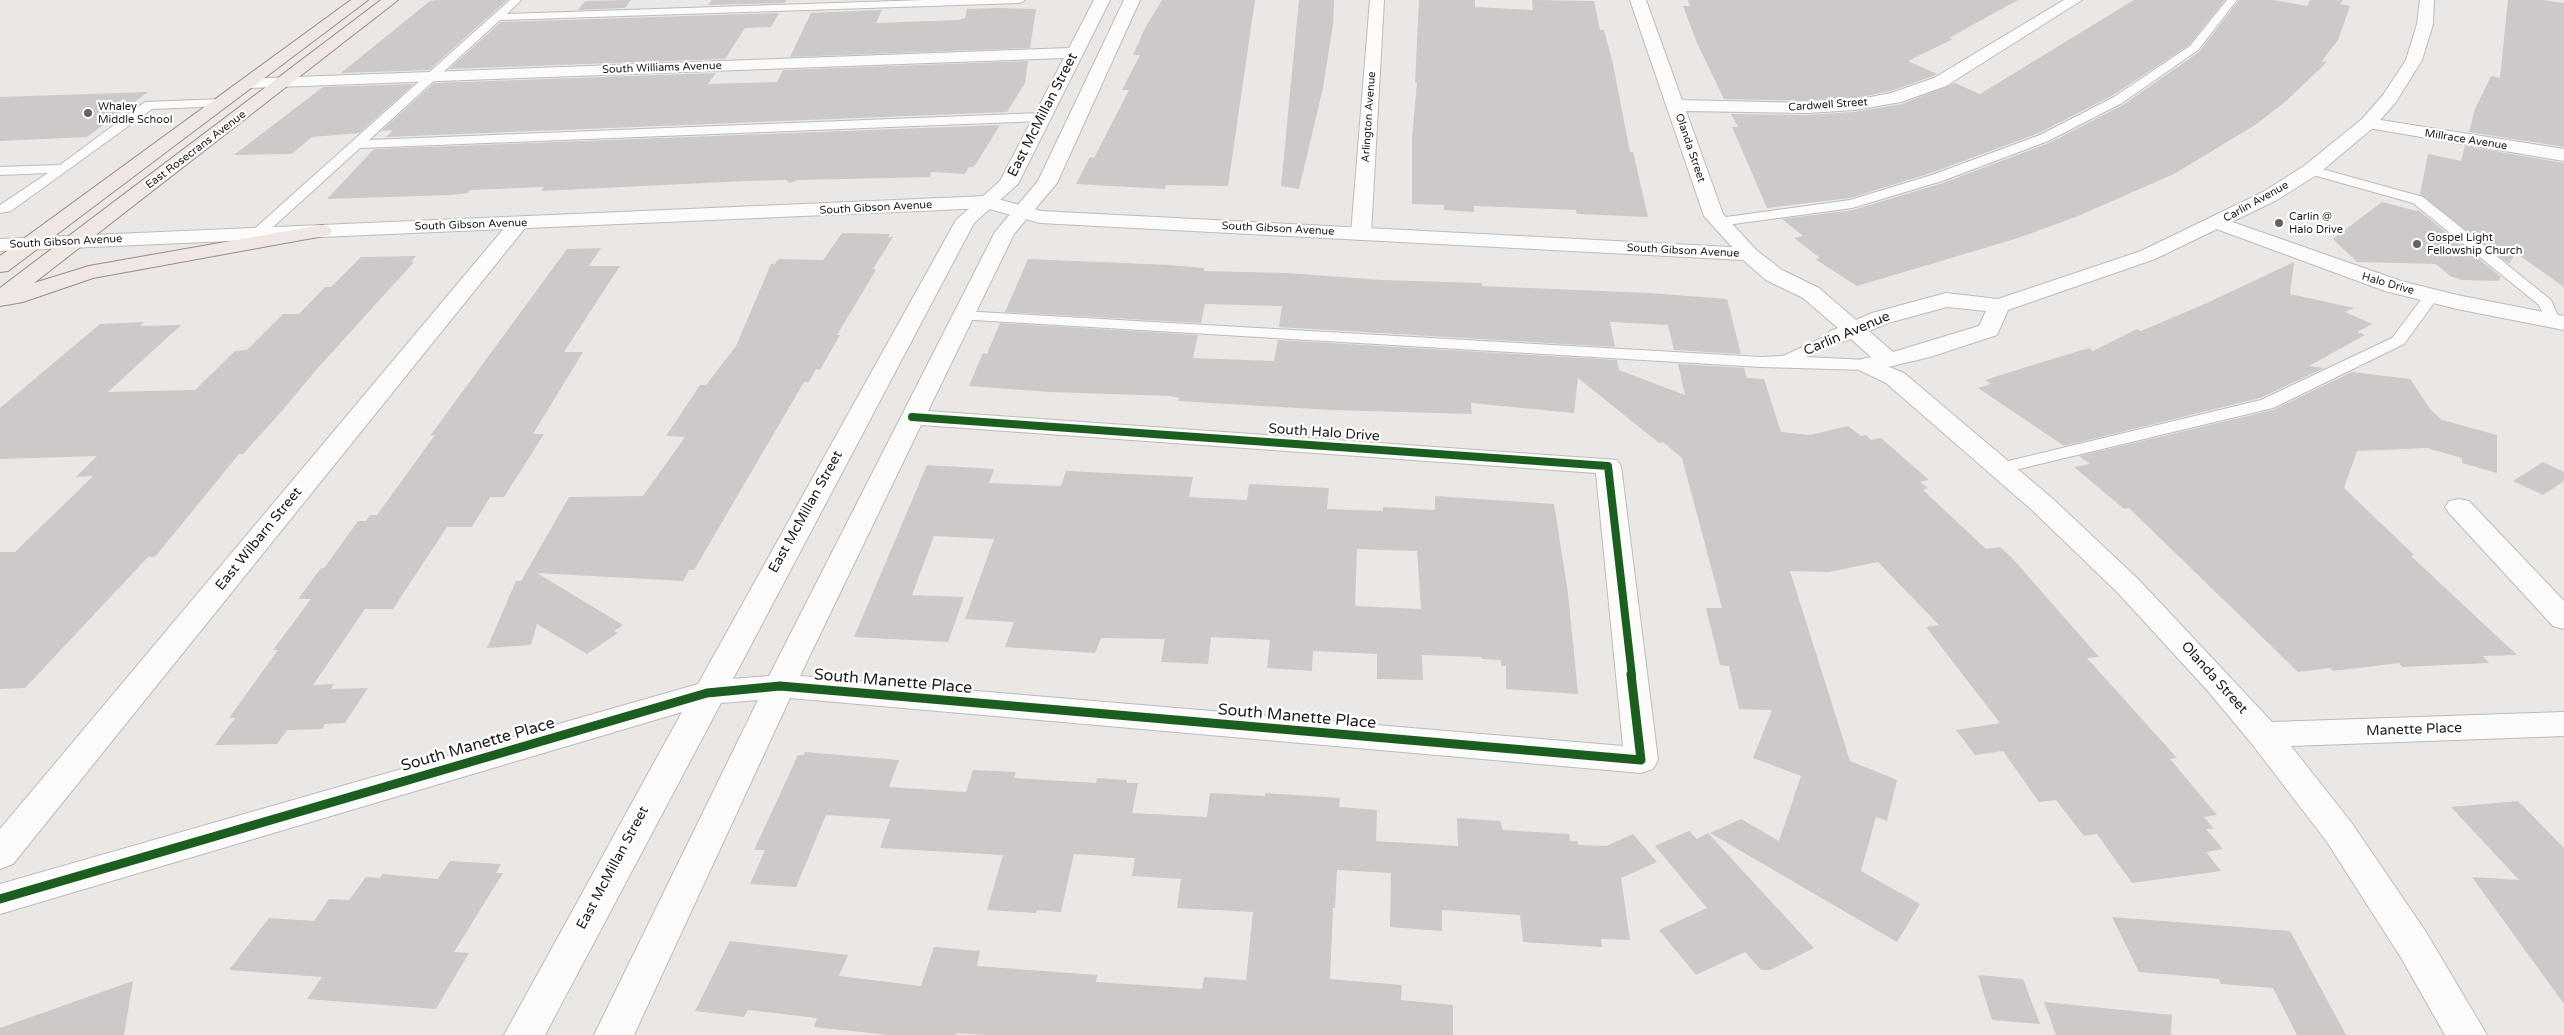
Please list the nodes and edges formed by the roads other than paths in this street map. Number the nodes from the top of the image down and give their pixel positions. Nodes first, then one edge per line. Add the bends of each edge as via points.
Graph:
1 (362, 0) edge
2 (391, 0) edge
3 (516, 0) edge
4 (1020, 0) edge
5 (1102, 0) edge
6 (1132, 0) edge
7 (1376, 0) edge
8 (1638, 0) edge
9 (2074, 0) edge
10 (2232, 0) edge
11 (2427, 0) edge
12 (496, 17) junction
13 (1075, 53) junction
14 (430, 76) junction
15 (287, 82) junction
16 (249, 83) junction
17 (222, 103) junction
18 (1675, 105) junction
19 (1041, 117) junction
20 (2368, 123) junction
21 (356, 144) junction
22 (2564, 155) edge
23 (63, 169) junction
24 (2310, 170) junction
25 (0, 171) edge
26 (987, 202) junction
27 (0, 208) edge
28 (1023, 212) junction
29 (1719, 222) junction
30 (2218, 223) junction
31 (518, 224) junction
32 (322, 231) junction
33 (257, 234) junction
34 (1360, 234) junction
35 (72, 242) junction
36 (29, 244) junction
37 (0, 245) edge
38 (1749, 254) junction
39 (0, 266) edge
40 (2431, 296) junction
41 (0, 299) edge
42 (0, 303) edge
43 (1999, 306) junction
44 (962, 316) junction
45 (2558, 322) edge
46 (1844, 333) junction
47 (1785, 361) junction
48 (1884, 368) junction
49 (912, 418) junction
50 (2002, 468) junction
51 (2459, 508) dead end
52 (1622, 590) joint
53 (2564, 619) edge
54 (780, 686) junction
55 (707, 693) junction
56 (2564, 724) edge
57 (2264, 735) junction
58 (0, 854) edge
59 (0, 899) edge
60 (524, 1035) edge
61 (614, 1035) edge
62 (2467, 1035) edge

1 - 16 main road, East Rosecrans Avenue
2 - 15 main road, East Rosecrans Avenue
3 - 12 lane
4 - 12 lane
5 - 13 street, East McMillan Street
6 - 28 street via 1047,183
7 - 34 street, Arlington Avenue
8 - 18 street, Olanda Street
9 - 18 street, Cardwell Street via 1940,82 1894,98 1816,108
10 - 29 lane via 2194,48 2118,100 2044,138 1936,178 1852,204
11 - 20 street, Carlin Avenue via 2425,24 2414,60 2390,98
12 - 14 lane
13 - 14 street, South Williams Avenue
13 - 19 street, East McMillan Street
14 - 15 street, South Williams Avenue
14 - 21 lane
15 - 16 street, South Williams Avenue
15 - 35 main road, East Rosecrans Avenue
16 - 17 main road, East Rosecrans Avenue
17 - 23 lane via 149,105
17 - 36 main road, East Rosecrans Avenue
18 - 29 street, Olanda Street via 1714,216
19 - 21 lane
19 - 26 street, East McMillan Street via 1008,184
20 - 22 street, Millrace Avenue
20 - 24 street, Carlin Avenue
21 - 33 lane
23 - 25 lane
23 - 27 lane via 6,208
24 - 30 street, Carlin Avenue via 2270,196
24 - 45 lane via 2418,200 2546,303
26 - 28 street, South Gibson Avenue
26 - 31 street, South Gibson Avenue
26 - 55 street, East McMillan Street via 966,220
28 - 34 street, South Gibson Avenue via 1040,217
28 - 44 street via 1005,232
29 - 38 street, Olanda Street
30 - 40 street, Halo Drive via 2356,274
30 - 43 street, Carlin Avenue via 2119,266
31 - 32 street, South Gibson Avenue
31 - 58 street, East Wilbarn Street
32 - 33 street, South Gibson Avenue
32 - 42 main road via 89,272
33 - 35 street, South Gibson Avenue
34 - 38 street, South Gibson Avenue
35 - 36 street, South Gibson Avenue
35 - 41 main road, East Rosecrans Avenue
36 - 37 street, South Gibson Avenue
36 - 39 main road, East Rosecrans Avenue
38 - 46 street, Olanda Street via 1774,274 1787,295
40 - 45 street, Halo Drive
40 - 50 lane via 2398,341 2267,404
43 - 46 street, Carlin Avenue via 1946,300 1880,318
43 - 48 street, Carlin Avenue via 1989,330
44 - 47 lane, Carlin Avenue
44 - 49 street
46 - 47 lane, Carlin Avenue
46 - 48 street, Olanda Street
47 - 48 lane, Carlin Avenue
48 - 50 street, Olanda Street
49 - 52 street, South Halo Drive via 1608,466
49 - 54 street
50 - 57 street, Olanda Street via 2128,586
51 - 53 street
52 - 54 street, South Manette Place via 1641,760
54 - 55 street, South Manette Place
54 - 61 street
55 - 59 street, South Manette Place
55 - 60 street, East McMillan Street
56 - 57 street, Manette Place
57 - 62 street, Olanda Street via 2339,832

